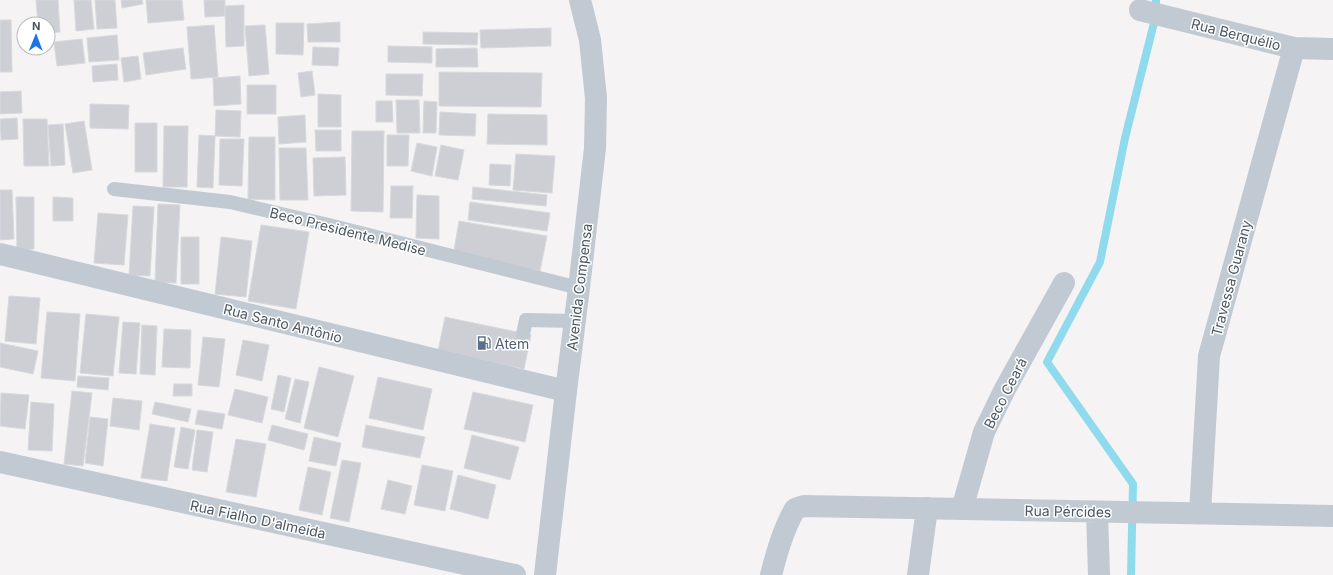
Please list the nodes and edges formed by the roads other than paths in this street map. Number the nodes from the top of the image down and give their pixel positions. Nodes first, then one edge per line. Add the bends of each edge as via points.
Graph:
1 (580, 0) edge
2 (1140, 10) dead end
3 (1294, 48) junction
4 (1333, 49) edge
5 (114, 189) dead end
6 (0, 254) edge
7 (1064, 284) dead end
8 (579, 288) junction
9 (575, 321) junction
10 (523, 334) dead end
11 (566, 391) junction
12 (0, 462) edge
13 (927, 508) junction
14 (962, 509) junction
15 (1097, 512) junction
16 (1200, 513) junction
17 (1333, 516) edge
18 (515, 575) edge
19 (545, 575) edge
20 (770, 575) edge
21 (918, 575) edge
22 (1099, 575) edge

1 - 8 street, Avenida Compensa via 590,40 596,98 595,148
2 - 3 street, Rua Berquélio
3 - 4 street, Rua Berquélio
3 - 16 street, Travessa Guarany via 1209,356
5 - 8 lane, Beco Presidente Medise via 230,202
6 - 11 street, Rua Santo Antônio via 516,374
7 - 14 street, Beco Ceará via 984,432
8 - 9 street, Avenida Compensa
9 - 10 lane via 526,320
9 - 11 street, Avenida Compensa
11 - 19 street, Avenida Compensa
12 - 18 street, Rua Fialho D'almeida
13 - 14 street, Rua Pércides
13 - 20 street, Rua Pércides via 804,506 795,509 786,524
13 - 21 street
14 - 15 street, Rua Pércides
15 - 16 street, Rua Pércides
15 - 22 street
16 - 17 street, Rua Pércides

